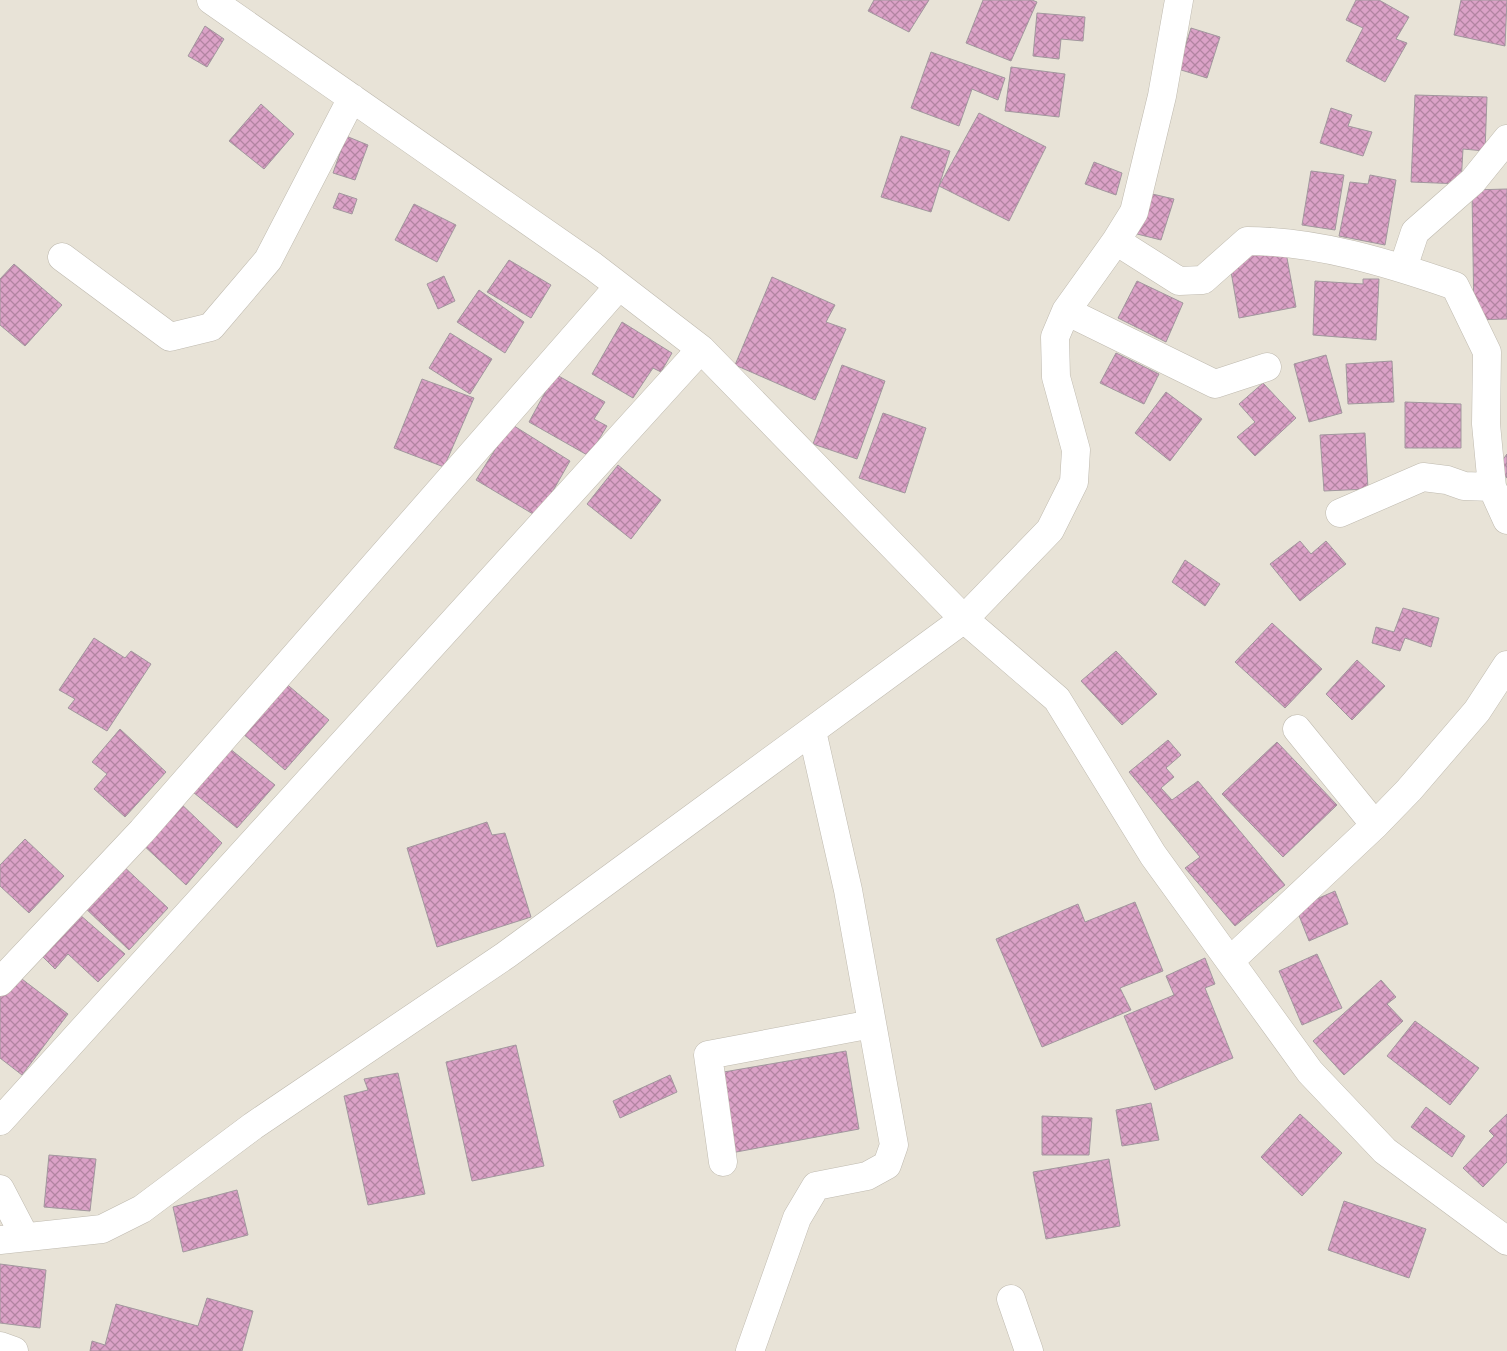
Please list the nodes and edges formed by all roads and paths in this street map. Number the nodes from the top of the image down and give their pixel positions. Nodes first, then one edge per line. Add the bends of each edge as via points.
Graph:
1 (211, 0) edge
2 (1179, 0) edge
3 (352, 98) junction
4 (1507, 139) edge
5 (1116, 241) junction
6 (62, 257) dead end
7 (1402, 268) junction
8 (619, 286) junction
9 (1066, 311) junction
10 (701, 349) junction
11 (1267, 367) dead end
12 (1492, 487) junction
13 (1340, 513) dead end
14 (1507, 520) edge
15 (964, 619) junction
16 (1507, 665) edge
17 (1297, 729) dead end
18 (812, 731) junction
19 (1375, 825) junction
20 (1231, 960) junction
21 (0, 982) edge
22 (872, 1024) junction
23 (0, 1121) edge
24 (723, 1162) dead end
25 (0, 1189) edge
26 (13, 1238) edge
27 (1507, 1241) edge
28 (1011, 1299) dead end
29 (0, 1346) edge
30 (14, 1351) edge
31 (750, 1351) edge
32 (1029, 1351) edge

1 - 3 street
2 - 5 street via 1162,96 1134,212
3 - 6 street via 268,260 211,327 170,337
3 - 8 street
4 - 7 street via 1473,181 1415,232
5 - 7 street via 1179,281 1203,280 1246,241 1283,241
5 - 9 street
7 - 12 street via 1455,286 1487,352 1486,424
8 - 10 street
8 - 21 street via 142,831
9 - 11 street via 1214,384
9 - 15 street via 1055,337 1056,377 1076,450 1074,482 1050,530
10 - 15 street
10 - 23 street
12 - 13 street via 1464,486 1423,477
12 - 14 street
15 - 18 street
15 - 20 street via 1057,698 1153,855
16 - 19 street via 1478,711
17 - 19 street
18 - 22 street via 848,890
18 - 26 street via 506,955 253,1126 142,1209 102,1229
19 - 20 street
20 - 27 street via 1310,1072 1385,1151
22 - 24 street via 708,1055
22 - 31 street via 894,1145 887,1165 867,1176 816,1186 797,1218
25 - 26 street
28 - 32 street
29 - 30 street

